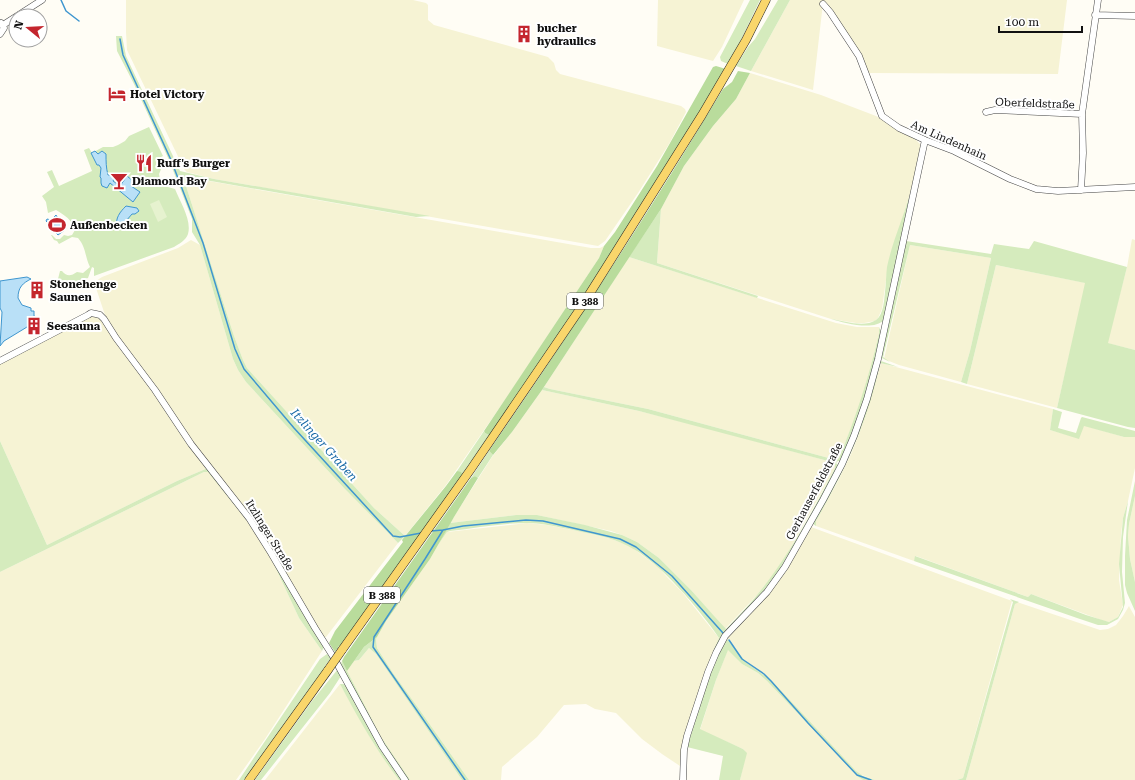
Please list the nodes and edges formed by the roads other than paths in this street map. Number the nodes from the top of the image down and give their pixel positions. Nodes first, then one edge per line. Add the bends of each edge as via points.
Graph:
1 (42, 0) edge
2 (766, 0) edge
3 (772, 0) edge
4 (1098, 0) edge
5 (823, 4) dead end
6 (1095, 15) junction
7 (1135, 16) edge
8 (2, 23) edge
9 (0, 34) edge
10 (746, 40) junction
11 (986, 112) dead end
12 (1082, 114) junction
13 (925, 140) junction
14 (1135, 187) edge
15 (1081, 190) junction
16 (0, 361) edge
17 (249, 780) edge
18 (405, 780) edge
19 (683, 780) edge

1 - 8 street
2 - 10 main road, B 388
3 - 10 main road, B 388
4 - 6 street
5 - 13 street, Am Lindenhain via 859,56 882,116
6 - 7 street
6 - 12 street
8 - 9 street via 4,30
10 - 17 main road, B 388, bridge via 634,226 530,384
11 - 12 street, Oberfeldstraße via 995,110
12 - 15 street
13 - 15 street, Am Lindenhain via 954,150 1010,179 1036,189 1058,192
13 - 19 street, Gerhauserfeldstraße via 878,359 854,436 842,464 785,567 767,592 726,636 716,652 684,750
14 - 15 street, Am Lindenhain
16 - 18 street, Itzlinger Straße via 91,313 104,319 191,444 258,530 300,605 334,658 382,746

